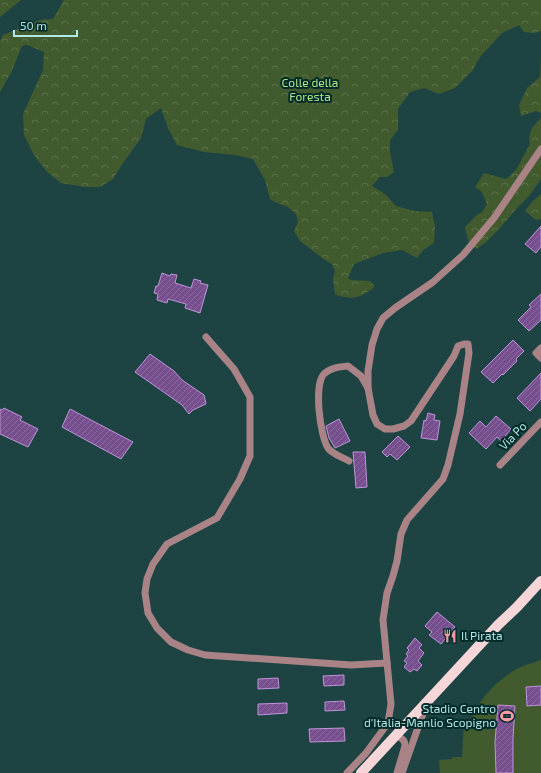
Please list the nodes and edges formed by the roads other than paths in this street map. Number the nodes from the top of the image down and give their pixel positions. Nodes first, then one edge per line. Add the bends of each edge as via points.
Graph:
1 (541, 149) edge
2 (206, 337) dead end
3 (541, 348) edge
4 (541, 358) edge
5 (368, 388) junction
6 (541, 422) edge
7 (349, 461) dead end
8 (500, 464) dead end
9 (541, 581) edge
10 (387, 663) junction
11 (426, 703) junction
12 (396, 736) junction
13 (347, 773) edge
14 (361, 773) edge
15 (397, 773) edge
16 (402, 773) edge

1 - 5 street via 494,218 463,255 433,282 384,318 372,345
2 - 10 street via 234,369 250,397 250,456 217,518 167,544 153,564 145,593 148,613 157,628 171,642 205,655 351,665
3 - 4 street via 536,353
5 - 7 street via 361,376 348,366 335,367 324,373 321,379 318,403 324,441 328,449
5 - 10 street via 377,424 384,429 404,426 411,421 458,346 468,344 468,364 460,414 448,466 443,479 407,520 401,534 383,620
6 - 8 street, Via Po
9 - 11 main road
10 - 13 street via 391,704 388,723 366,753
11 - 12 main road
11 - 16 street
12 - 14 main road
12 - 15 street via 403,739 406,746

